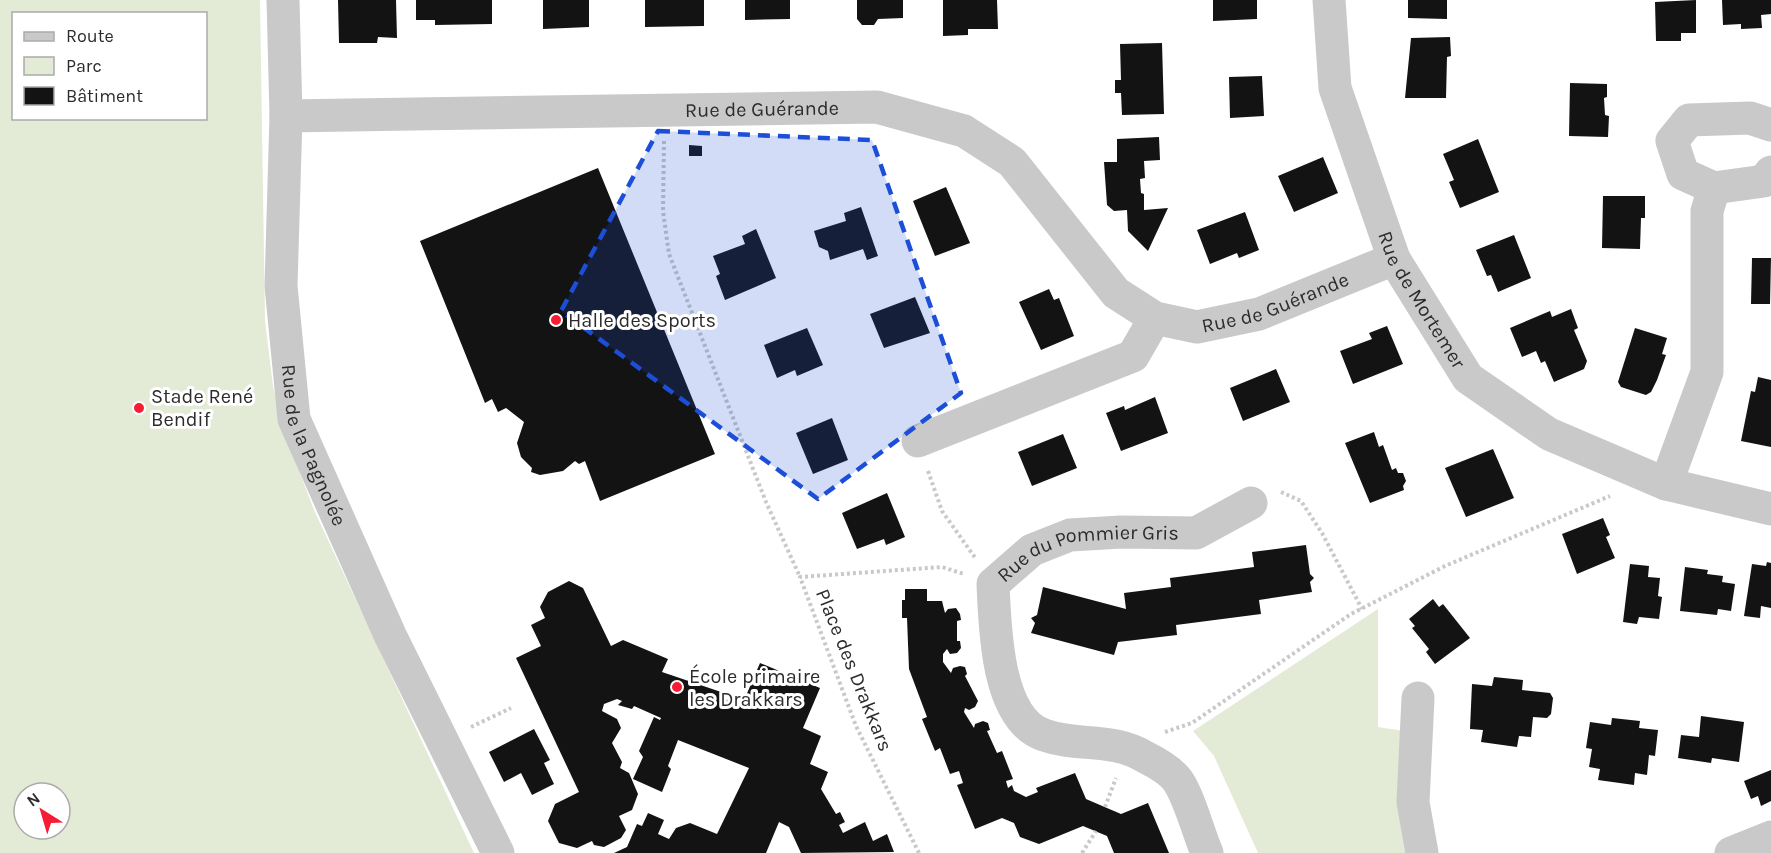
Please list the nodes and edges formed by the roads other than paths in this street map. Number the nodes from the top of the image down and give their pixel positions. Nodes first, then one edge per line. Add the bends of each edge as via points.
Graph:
1 (283, 0) edge
2 (1329, 0) edge
3 (286, 116) junction
4 (1771, 125) edge
5 (1771, 172) edge
6 (1714, 188) junction
7 (1394, 259) junction
8 (1155, 318) junction
9 (918, 441) road end
10 (1666, 484) junction
11 (1251, 503) road end
12 (1771, 509) edge
13 (1418, 698) dead end
14 (1771, 837) edge
15 (498, 853) edge
16 (1207, 853) edge
17 (1422, 853) edge
18 (1731, 853) edge

1 - 3 street, Rue de la Pagnolée
2 - 7 street, Rue de Mortemer via 1335,88
3 - 8 street, Rue de Guérande via 877,106 964,131 1012,162 1116,293
3 - 15 street, Rue de la Pagnolée via 281,286 294,419 390,635
4 - 6 street via 1750,118 1689,120 1672,141 1683,174
5 - 6 street via 1764,181
6 - 10 street via 1707,211 1707,372
7 - 8 street, Rue de Guérande via 1258,314 1197,327
7 - 10 street, Rue de Mortemer via 1468,378 1549,434
8 - 9 street via 1133,356
10 - 12 street, Rue de Mortemer
11 - 16 street, Rue du Pommier Gris via 1196,533 1121,531 1070,535 1032,550 993,584 995,627 1006,691 1023,724 1044,735 1128,746 1177,780
13 - 17 street via 1413,802
14 - 18 street

